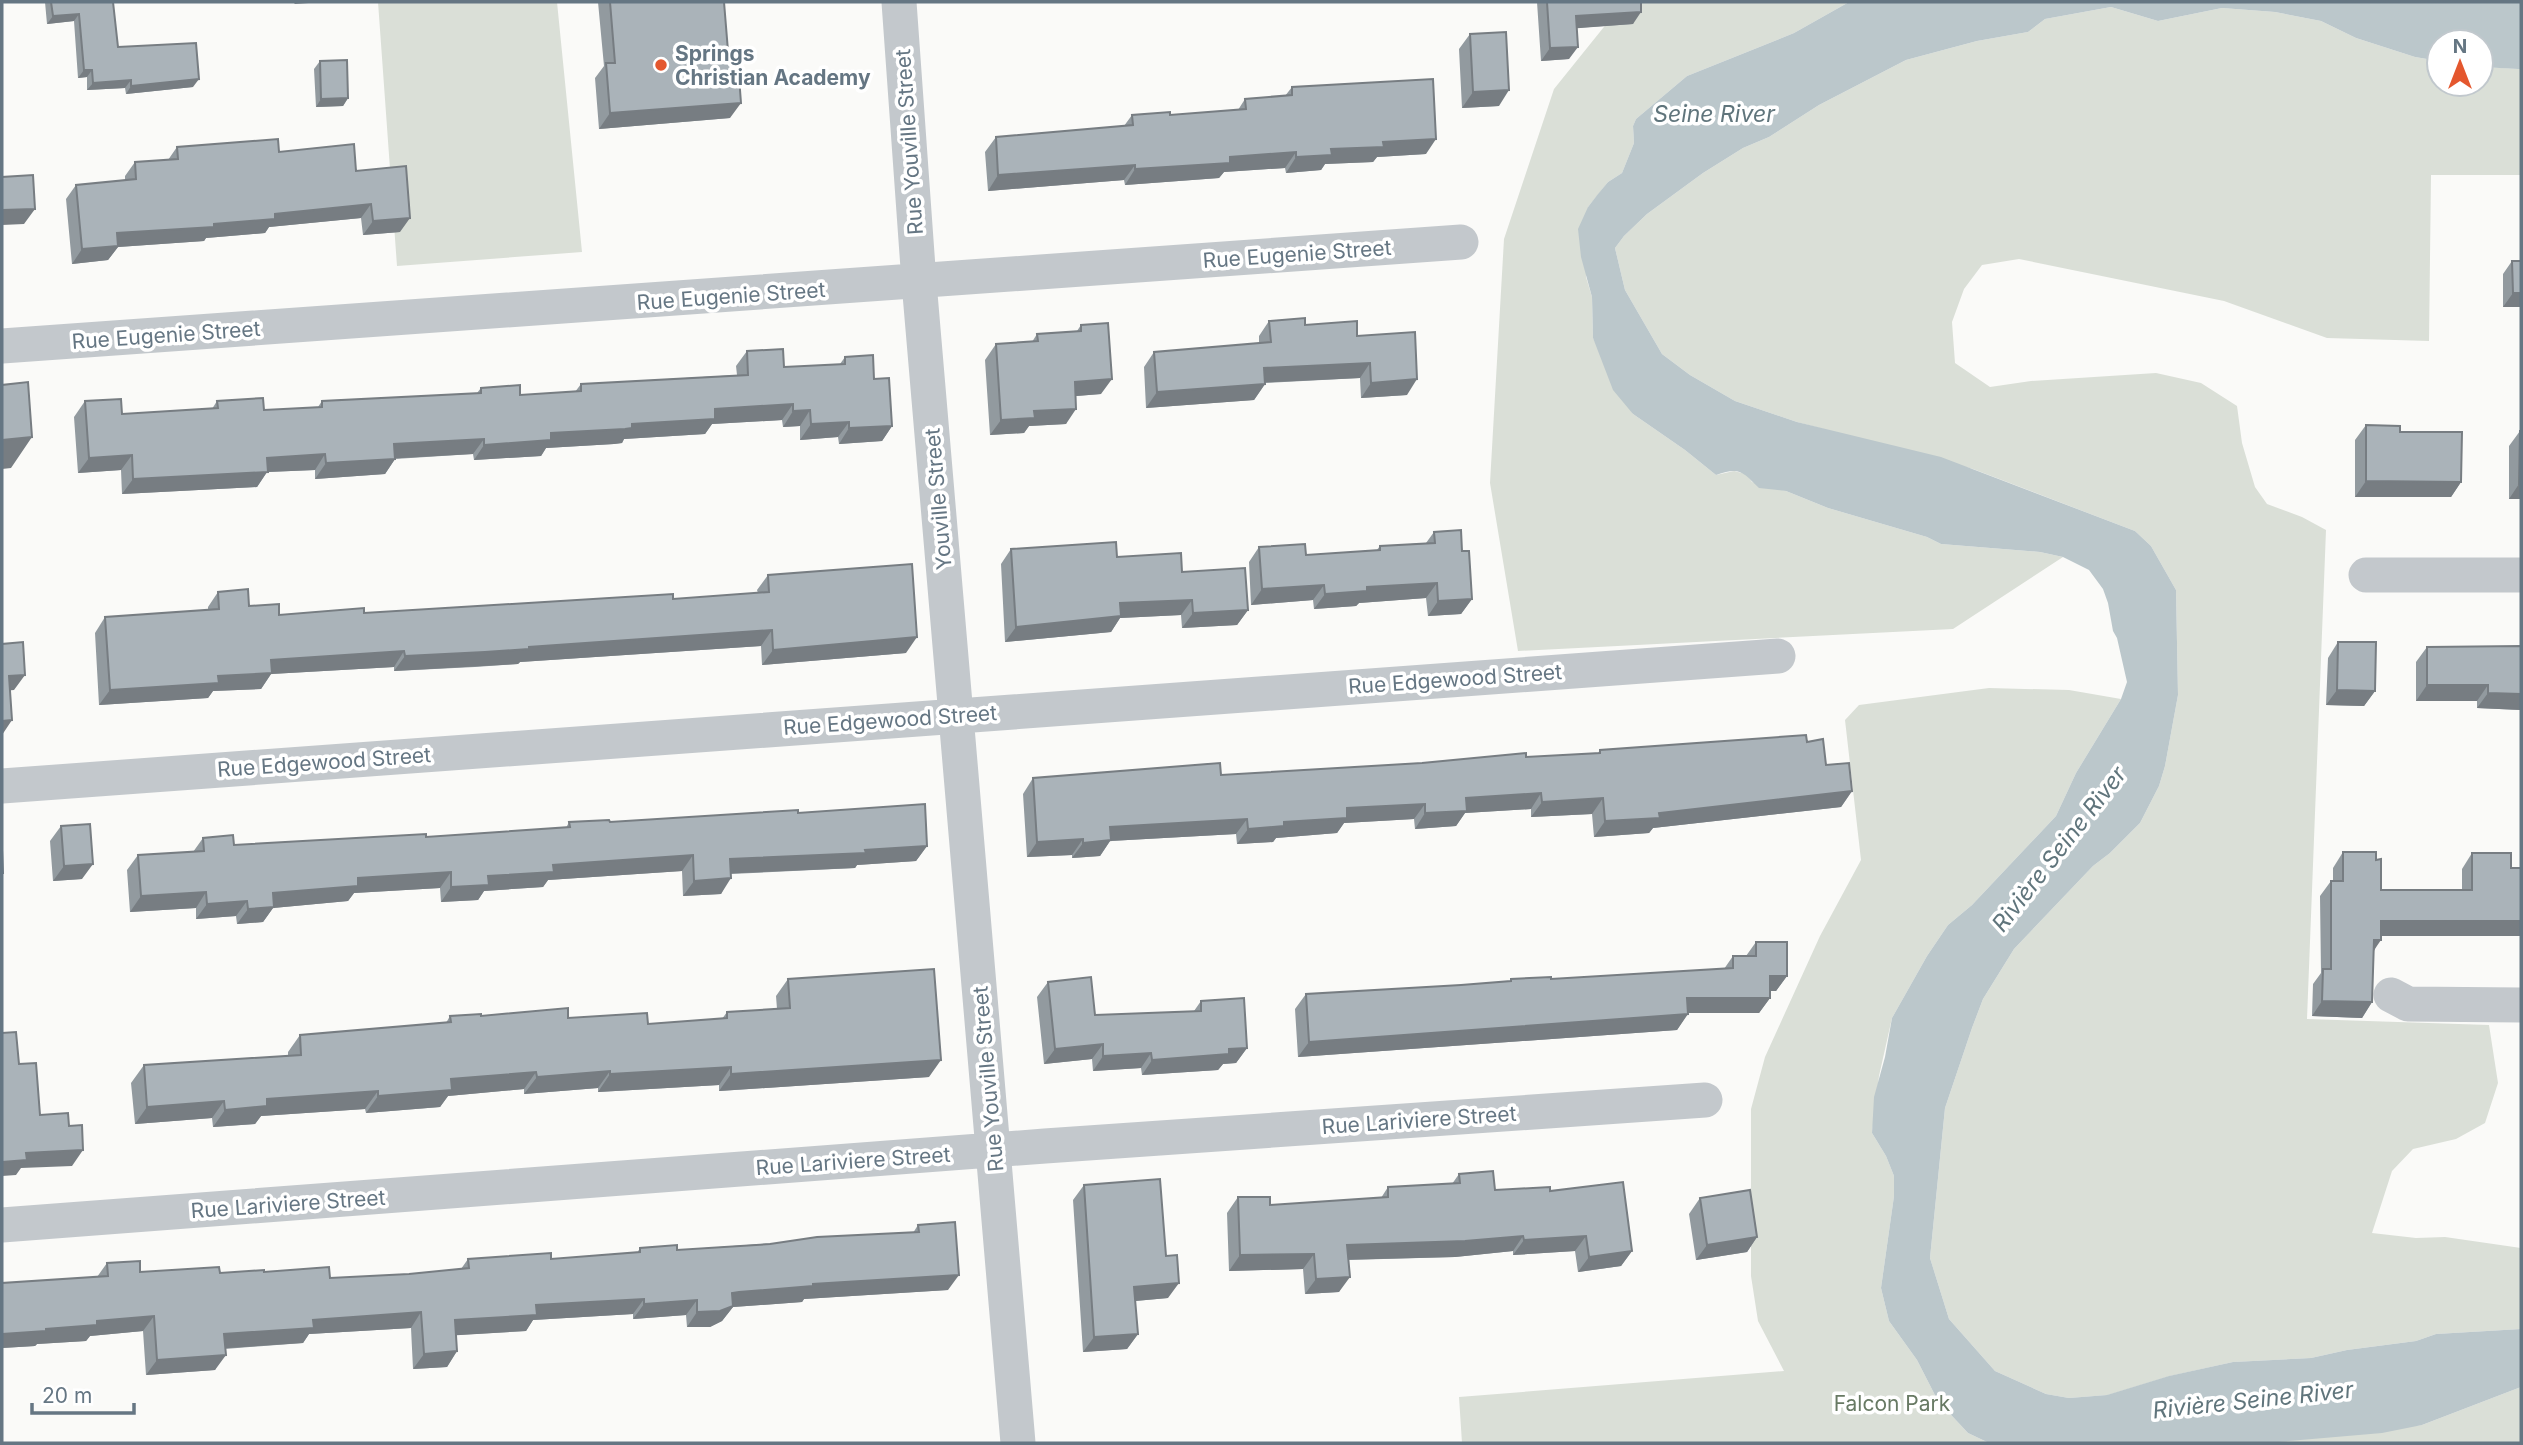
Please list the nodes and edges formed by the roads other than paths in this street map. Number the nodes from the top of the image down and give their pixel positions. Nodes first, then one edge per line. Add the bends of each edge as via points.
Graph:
1 (899, 2) edge
2 (1461, 242) dead end
3 (919, 282) junction
4 (2, 346) edge
5 (2366, 575) dead end
6 (2521, 575) edge
7 (1778, 656) dead end
8 (958, 715) junction
9 (2, 786) edge
10 (2391, 995) dead end
11 (2521, 1005) edge
12 (1705, 1100) dead end
13 (993, 1150) junction
14 (2, 1225) edge
15 (1018, 1443) edge

1 - 3 street, Rue Youville Street
2 - 3 street, Rue Eugenie Street
3 - 4 street, Rue Eugenie Street
3 - 8 street, Youville Street
5 - 6 street
7 - 8 street, Rue Edgewood Street
8 - 9 street, Rue Edgewood Street
8 - 13 street, Rue Youville Street
10 - 11 street via 2408,1004
12 - 13 street, Rue Lariviere Street
13 - 14 street, Rue Lariviere Street
13 - 15 street, Rue Youville Street

